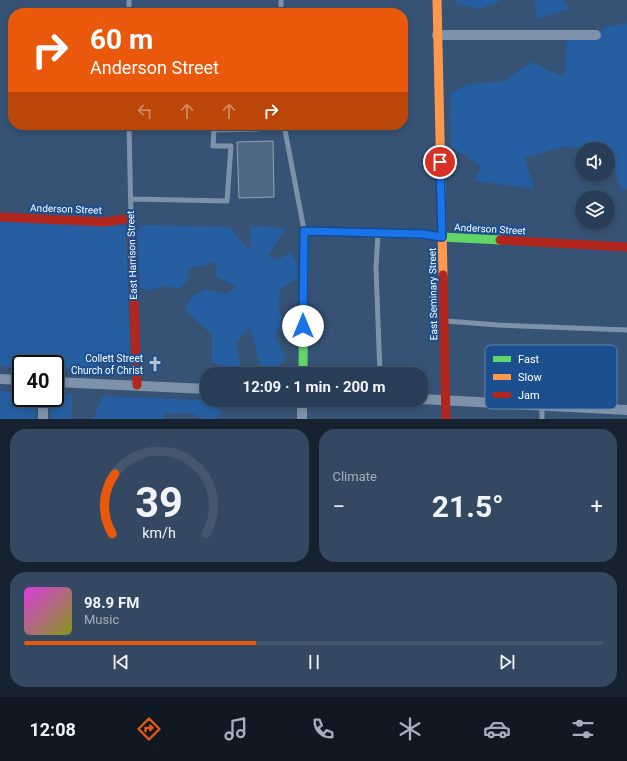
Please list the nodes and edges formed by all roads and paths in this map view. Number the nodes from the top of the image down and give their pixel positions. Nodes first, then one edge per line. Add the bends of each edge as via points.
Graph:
1 (437, 0) edge
2 (596, 34) dead end
3 (437, 35) junction
4 (129, 130) edge
5 (214, 130) edge
6 (285, 130) edge
7 (131, 199) junction
8 (0, 217) edge
9 (131, 218) junction
10 (304, 231) junction
11 (378, 232) junction
12 (442, 237) junction
13 (627, 247) edge
14 (445, 321) junction
15 (627, 330) edge
16 (303, 367) edge
17 (380, 367) edge
18 (0, 379) edge
19 (12, 380) edge
20 (64, 382) edge
21 (137, 385) junction
22 (200, 389) edge
23 (428, 399) edge
24 (446, 400) junction
25 (485, 402) edge
26 (43, 407) edge
27 (302, 407) edge
28 (610, 409) edge
29 (627, 410) edge
30 (43, 419) edge
31 (302, 419) edge
32 (446, 419) edge

1 - 3 street, East Seminary Street
2 - 3 street
3 - 12 street, East Seminary Street
4 - 7 lane, East Harrison Street
5 - 7 lane via 214,146 231,146 226,201
6 - 10 lane
7 - 9 lane, East Harrison Street
8 - 9 street, Anderson Street via 105,222
9 - 21 street, East Harrison Street
10 - 11 street, Anderson Street
10 - 16 street
11 - 12 street, Anderson Street
11 - 17 lane via 376,268
12 - 13 street, Anderson Street
12 - 14 street, East Seminary Street
14 - 15 lane
14 - 24 street, East Seminary Street
18 - 19 street
20 - 21 street
21 - 22 street
23 - 24 street
24 - 25 street
24 - 32 street, East Seminary Street
26 - 30 street
27 - 31 street
28 - 29 street

